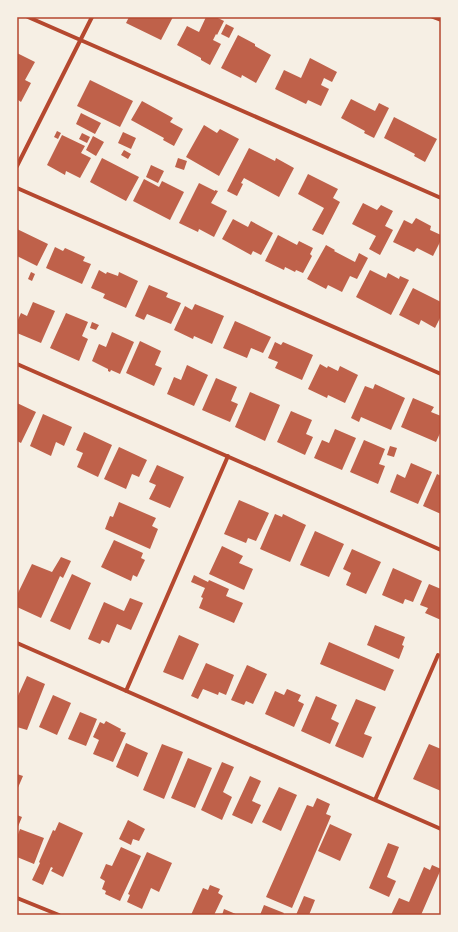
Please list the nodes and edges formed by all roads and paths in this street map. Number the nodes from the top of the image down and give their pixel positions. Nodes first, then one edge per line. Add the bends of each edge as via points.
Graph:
1 (28, 17) edge
2 (92, 17) edge
3 (433, 17) edge
4 (441, 20) edge
5 (81, 40) junction
6 (17, 166) edge
7 (17, 188) edge
8 (441, 198) edge
9 (17, 364) edge
10 (441, 374) edge
11 (228, 456) junction
12 (441, 550) edge
13 (17, 643) edge
14 (438, 655) dead end
15 (126, 691) junction
16 (375, 800) junction
17 (441, 829) edge
18 (17, 898) edge
19 (59, 915) edge

1 - 5 street
2 - 5 street
3 - 4 street
5 - 6 street
5 - 8 street
7 - 10 street
9 - 11 street
11 - 12 street
11 - 15 street
13 - 15 street
14 - 16 street
15 - 16 street
16 - 17 street
18 - 19 street

